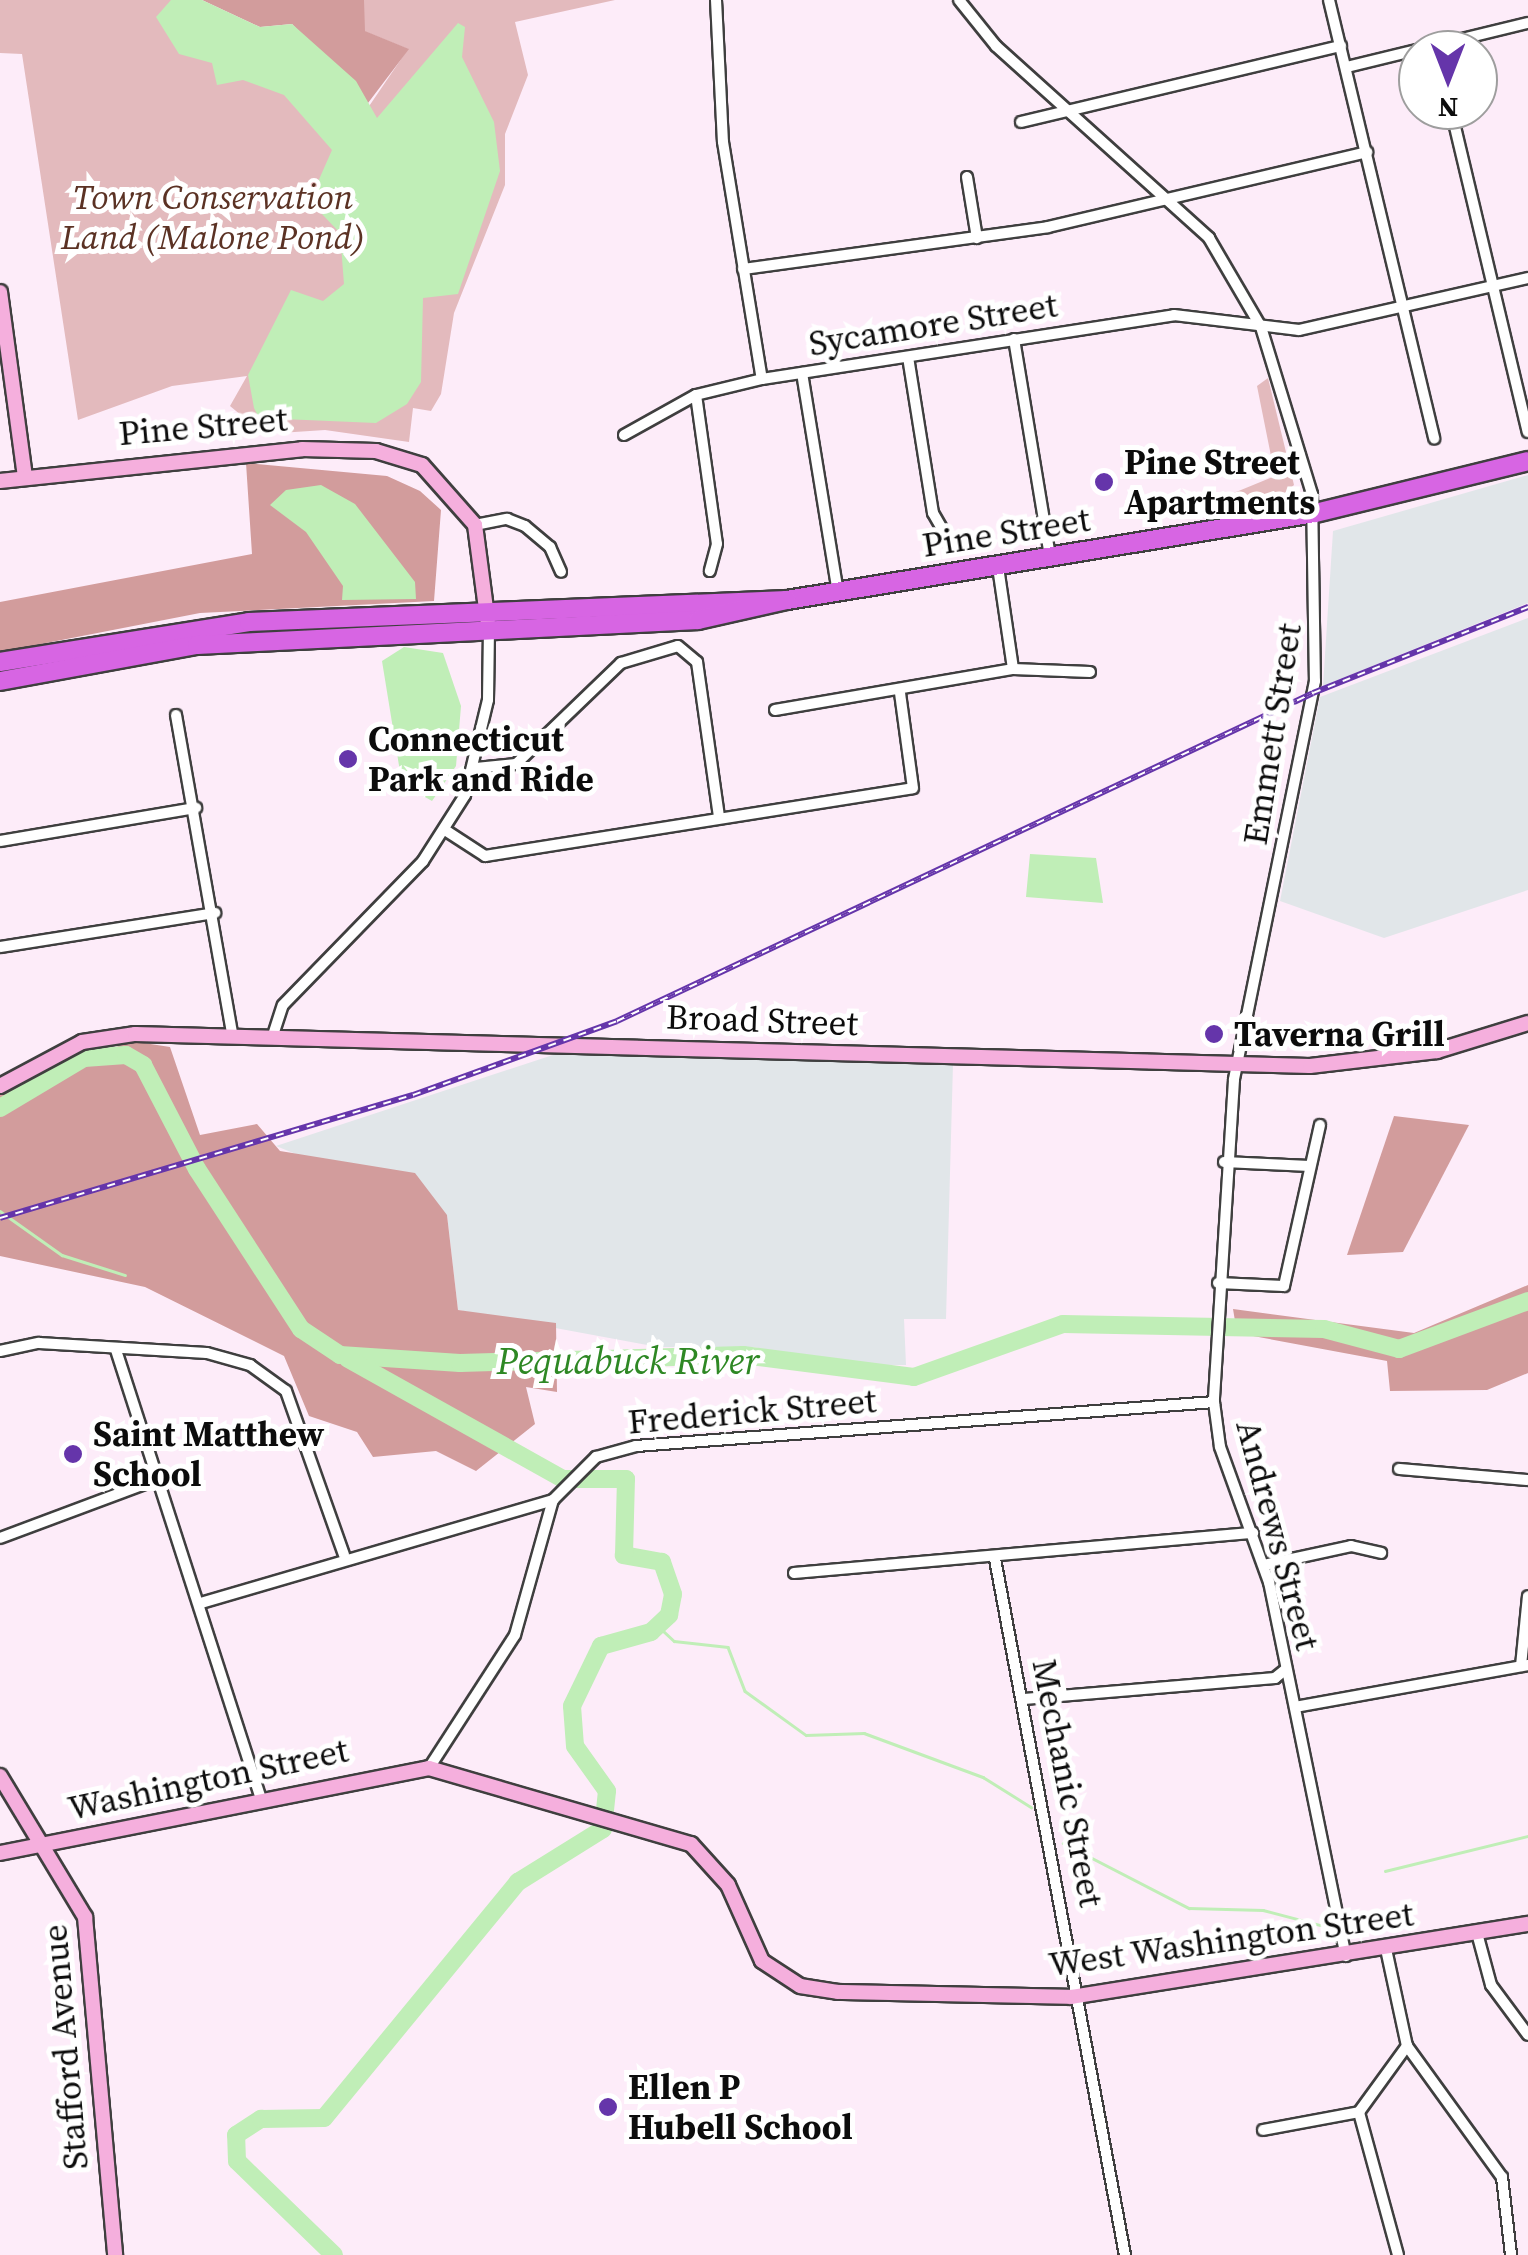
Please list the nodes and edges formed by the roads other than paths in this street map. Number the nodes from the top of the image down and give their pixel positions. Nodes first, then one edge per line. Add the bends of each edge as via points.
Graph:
1 (716, 0) edge
2 (959, 0) edge
3 (1329, 0) edge
4 (1528, 23) edge
5 (1498, 31) edge
6 (1341, 46) junction
7 (1398, 56) edge
8 (1347, 67) junction
9 (1070, 110) junction
10 (1021, 122) dead end
11 (1456, 130) edge
12 (1367, 152) junction
13 (968, 177) dead end
14 (1174, 197) junction
15 (977, 238) junction
16 (743, 270) junction
17 (1528, 278) edge
18 (1493, 286) junction
19 (0, 292) edge
20 (1404, 307) junction
21 (1260, 328) junction
22 (1014, 339) junction
23 (908, 357) junction
24 (802, 373) junction
25 (762, 379) junction
26 (696, 396) junction
27 (1528, 432) edge
28 (624, 435) dead end
29 (1434, 439) dead end
30 (1528, 461) edge
31 (25, 478) junction
32 (0, 481) edge
33 (1315, 513) junction
34 (475, 525) junction
35 (948, 539) dead end
36 (1050, 558) junction
37 (998, 567) junction
38 (710, 570) dead end
39 (560, 572) dead end
40 (838, 592) junction
41 (488, 621) junction
42 (0, 662) edge
43 (1013, 669) junction
44 (1090, 672) dead end
45 (0, 681) edge
46 (900, 693) junction
47 (775, 710) dead end
48 (176, 715) dead end
49 (476, 768) junction
50 (196, 808) junction
51 (719, 817) junction
52 (446, 830) junction
53 (0, 840) edge
54 (215, 913) junction
55 (0, 947) edge
56 (1528, 1024) edge
57 (232, 1032) junction
58 (274, 1032) junction
59 (1237, 1064) junction
60 (0, 1086) edge
61 (1320, 1125) dead end
62 (1224, 1162) junction
63 (1310, 1166) junction
64 (1218, 1282) junction
65 (116, 1350) junction
66 (0, 1351) edge
67 (1214, 1402) junction
68 (1399, 1469) dead end
69 (155, 1480) junction
70 (1528, 1480) edge
71 (552, 1500) junction
72 (1253, 1533) junction
73 (0, 1538) edge
74 (1381, 1553) dead end
75 (344, 1555) junction
76 (995, 1558) junction
77 (1264, 1564) junction
78 (794, 1572) dead end
79 (1528, 1596) edge
80 (201, 1603) junction
81 (1524, 1666) edge
82 (1286, 1668) junction
83 (1024, 1699) junction
84 (1295, 1706) junction
85 (429, 1768) junction
86 (0, 1776) edge
87 (260, 1798) junction
88 (43, 1846) junction
89 (0, 1853) edge
90 (1528, 1924) edge
91 (1477, 1933) junction
92 (1386, 1949) junction
93 (1346, 1956) junction
94 (1082, 1996) junction
95 (1528, 2035) edge
96 (1407, 2046) junction
97 (1359, 2112) junction
98 (1263, 2130) dead end
99 (114, 2255) edge
100 (1125, 2255) edge
101 (1398, 2255) edge
102 (1511, 2255) edge

1 - 16 street via 723,142
2 - 9 street, Emmett Street
3 - 6 street
4 - 5 street
6 - 8 street
6 - 9 street
7 - 8 street
8 - 12 street
9 - 10 street
9 - 14 street, Emmett Street
11 - 18 street
12 - 14 street
12 - 20 street
13 - 15 street
14 - 15 street
14 - 21 street, Emmett Street
15 - 16 street
16 - 25 street
17 - 18 street, Sycamore Street
18 - 20 street, Sycamore Street
18 - 27 street
19 - 31 main road
20 - 21 street, Sycamore Street via 1299,330
20 - 29 street
21 - 22 street, Sycamore Street via 1174,315
21 - 33 street, Emmett Street via 1302,443
22 - 23 street, Sycamore Street
22 - 36 street
23 - 24 street, Sycamore Street
23 - 35 street via 933,513
24 - 25 street, Sycamore Street
24 - 40 street
25 - 26 street, Sycamore Street
26 - 28 street, Sycamore Street
26 - 38 street via 717,544
30 - 33 highway, Pine Street
31 - 32 main road, Pine Street
31 - 34 main road, Pine Street via 213,454 376,451 422,465
33 - 36 highway, Pine Street
33 - 59 street, Emmett Street via 1315,681
34 - 39 street via 507,518 526,526 550,546
34 - 41 main road
36 - 37 highway, Pine Street
37 - 40 highway, Pine Street
37 - 43 street
40 - 41 highway, Pine Street
41 - 42 highway via 195,627
41 - 45 highway via 197,645
41 - 49 street
43 - 44 street
43 - 46 street
46 - 47 street
46 - 51 street via 913,788
48 - 50 street
49 - 51 street via 516,764 631,657 678,646 697,662
49 - 52 street
50 - 53 street
50 - 54 street
51 - 52 street via 485,856
52 - 58 street via 284,1005
54 - 55 street
54 - 57 street
56 - 59 main road, Broad Street via 1382,1060
57 - 58 main road, Broad Street
57 - 60 main road, Broad Street via 82,1042
58 - 59 main road, Broad Street
59 - 62 street, Andrews Street
61 - 63 street
62 - 63 street
62 - 64 street, Andrews Street
63 - 64 street via 1284,1286
64 - 67 street, Andrews Street
65 - 66 street via 38,1343
65 - 69 street
65 - 75 street via 207,1352 250,1365 286,1391
67 - 71 street, Frederick Street via 636,1446 574,1472
67 - 72 street, Andrews Street via 1220,1447
68 - 70 street
69 - 73 street
69 - 80 street
71 - 75 street
71 - 85 street, Frederick Street via 515,1635
72 - 76 street
72 - 77 street, Andrews Street
74 - 77 street via 1351,1546
75 - 80 street
76 - 78 street
76 - 83 street, Mechanic Street
77 - 82 street, Andrews Street
79 - 81 street
80 - 87 street
81 - 84 street
82 - 83 street via 1276,1678
82 - 84 street, Andrews Street
83 - 94 street, Mechanic Street
84 - 93 street, Andrews Street
85 - 87 main road, Washington Street
85 - 94 main road, West Washington Street via 691,1844 714,1864 756,1954 800,1986
86 - 88 main road, Stafford Avenue
87 - 88 main road, Washington Street
88 - 89 main road, Washington Street
88 - 99 main road, Stafford Avenue via 86,1917
90 - 91 main road, West Washington Street
91 - 92 main road, West Washington Street
91 - 95 street via 1491,1985
92 - 93 main road, West Washington Street
92 - 96 street
93 - 94 main road, West Washington Street
94 - 100 street, Mechanic Street
96 - 97 street
96 - 102 street via 1502,2177
97 - 98 street
97 - 101 street

